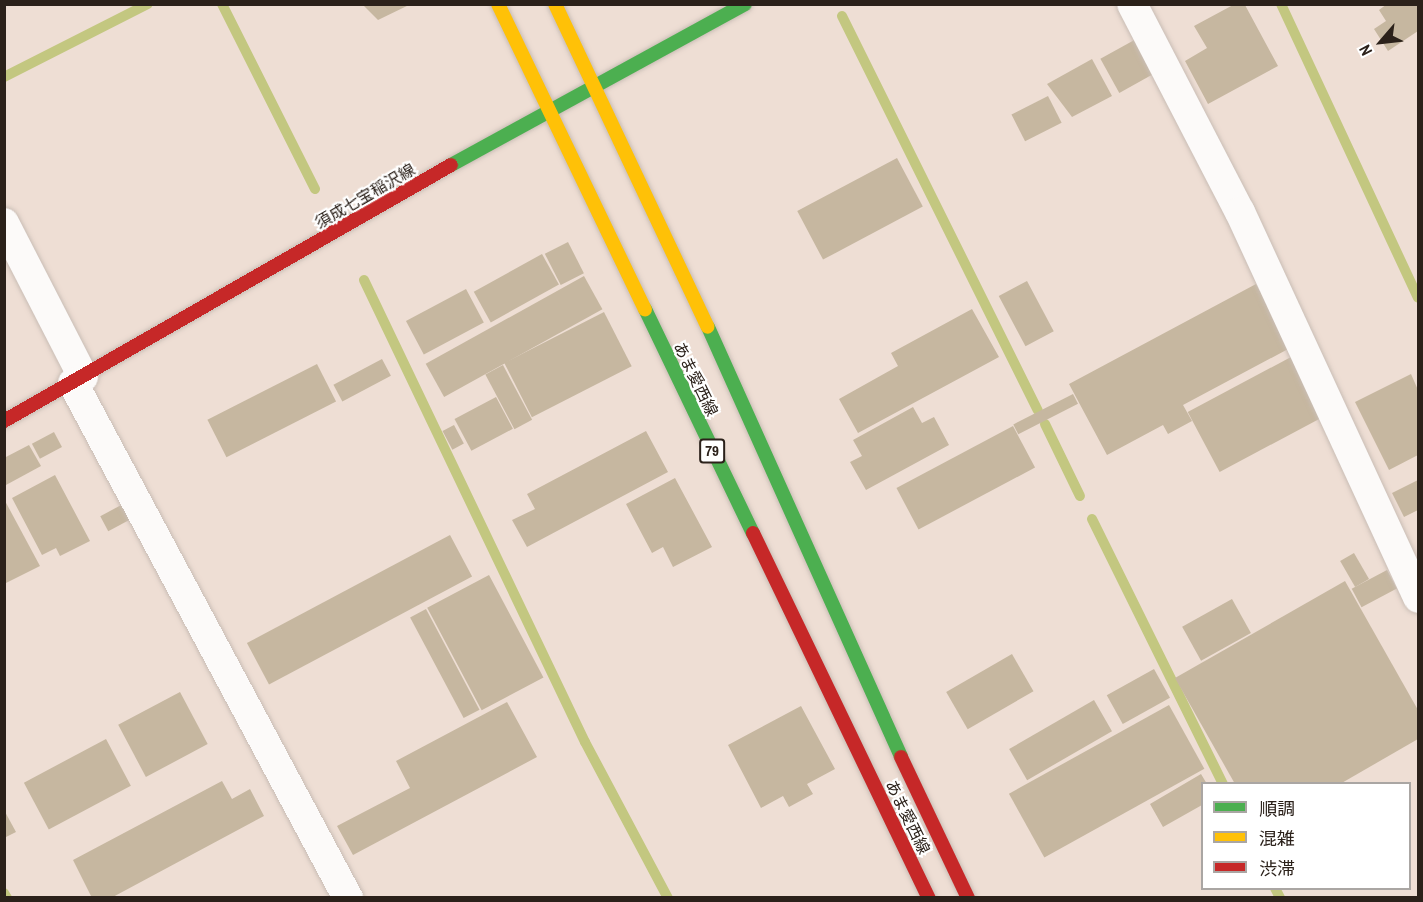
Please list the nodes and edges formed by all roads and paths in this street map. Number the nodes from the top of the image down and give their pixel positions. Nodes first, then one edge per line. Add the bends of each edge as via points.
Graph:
1 (498, 4) edge
2 (555, 4) edge
3 (745, 4) edge
4 (1132, 4) edge
5 (595, 87) junction
6 (547, 110) junction
7 (4, 223) edge
8 (78, 380) junction
9 (4, 420) edge
10 (1419, 598) edge
11 (348, 897) edge
12 (929, 897) edge
13 (968, 897) edge

1 - 6 main road, あま愛西線 / 79
2 - 5 main road, あま愛西線
3 - 5 main road, 須成七宝稲沢線
4 - 10 street via 1240,212
5 - 6 main road, 須成七宝稲沢線
5 - 13 main road, あま愛西線 via 782,485 845,639
6 - 8 main road, 須成七宝稲沢線
6 - 12 main road, あま愛西線 / 79
7 - 8 street
8 - 9 main road, 須成七宝稲沢線
8 - 11 street

